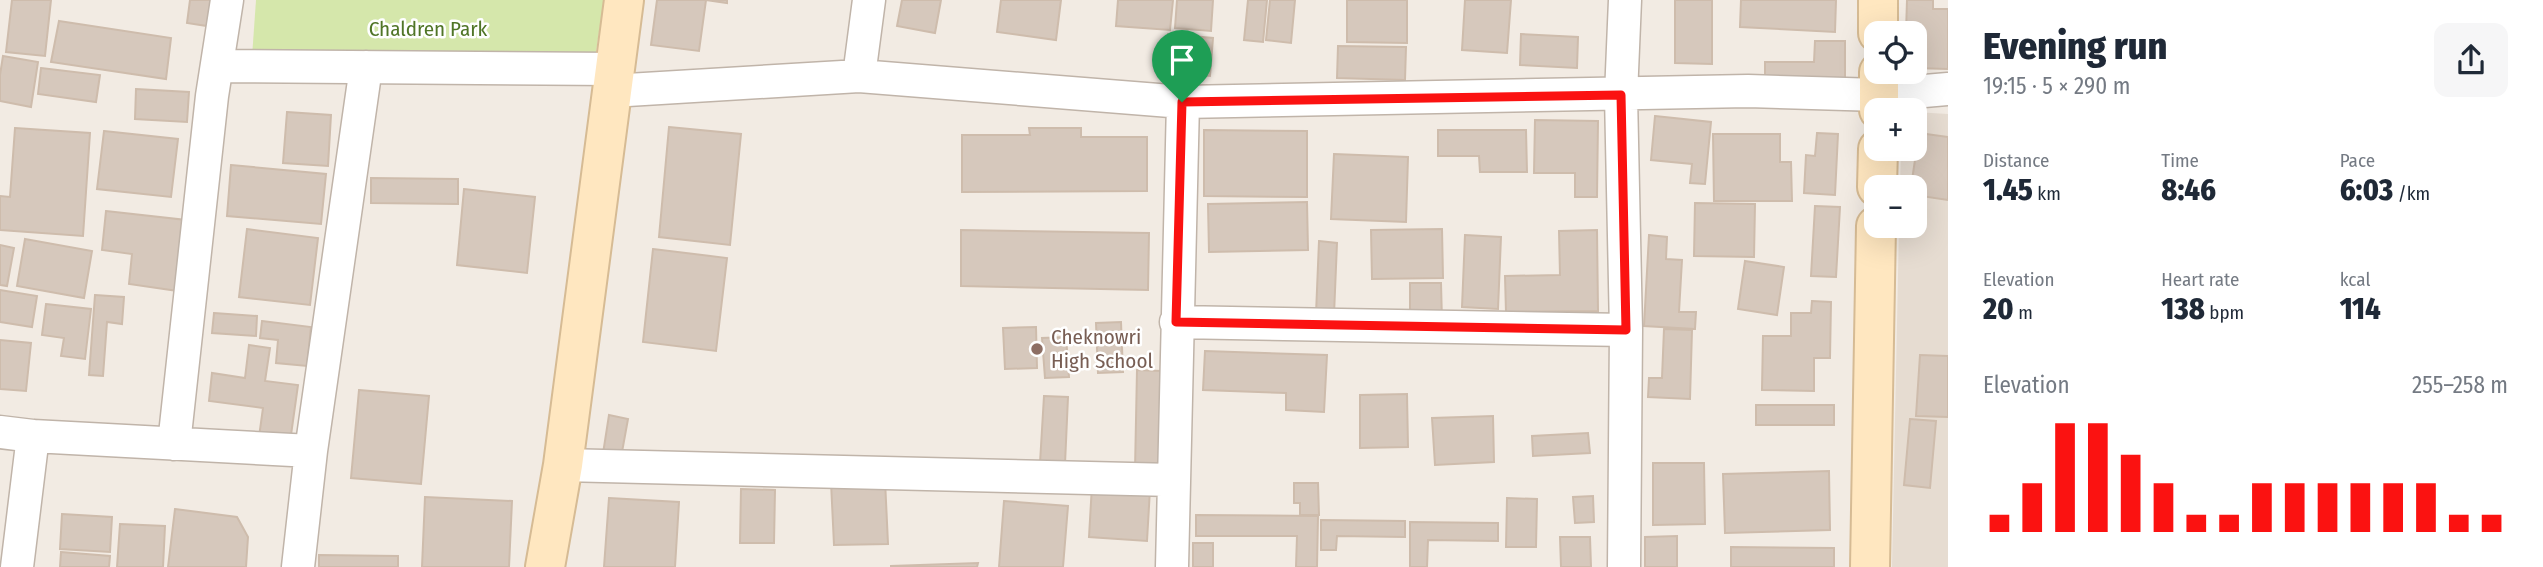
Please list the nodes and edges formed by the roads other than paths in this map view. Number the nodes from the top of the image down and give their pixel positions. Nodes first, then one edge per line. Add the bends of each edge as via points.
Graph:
1 (227, 0) edge
2 (624, 0) edge
3 (869, 0) edge
4 (1625, 0) edge
5 (1878, 0) edge
6 (1878, 21) edge
7 (217, 66) junction
8 (366, 67) junction
9 (859, 76) junction
10 (612, 80) junction
11 (1948, 89) edge
12 (1879, 92) edge
13 (1621, 95) junction
14 (1182, 102) junction
15 (1877, 238) edge
16 (1176, 322) junction
17 (1626, 330) junction
18 (0, 432) edge
19 (33, 436) junction
20 (174, 444) junction
21 (312, 451) junction
22 (563, 465) junction
23 (1173, 480) junction
24 (17, 567) edge
25 (298, 567) edge
26 (545, 567) edge
27 (1172, 567) edge
28 (1625, 567) edge
29 (1870, 567) edge

1 - 7 street
2 - 10 street
3 - 9 street
4 - 13 street
5 - 6 street
7 - 8 street
7 - 20 street
8 - 10 street
8 - 21 street
9 - 10 street
9 - 14 street
10 - 22 street
11 - 12 street
12 - 13 street
13 - 14 street
13 - 17 street
14 - 16 street
15 - 29 street
16 - 17 street
16 - 23 street
17 - 28 street
18 - 19 street
19 - 20 street
19 - 24 street
20 - 21 street
21 - 25 street
22 - 23 street
22 - 26 street
23 - 27 street

